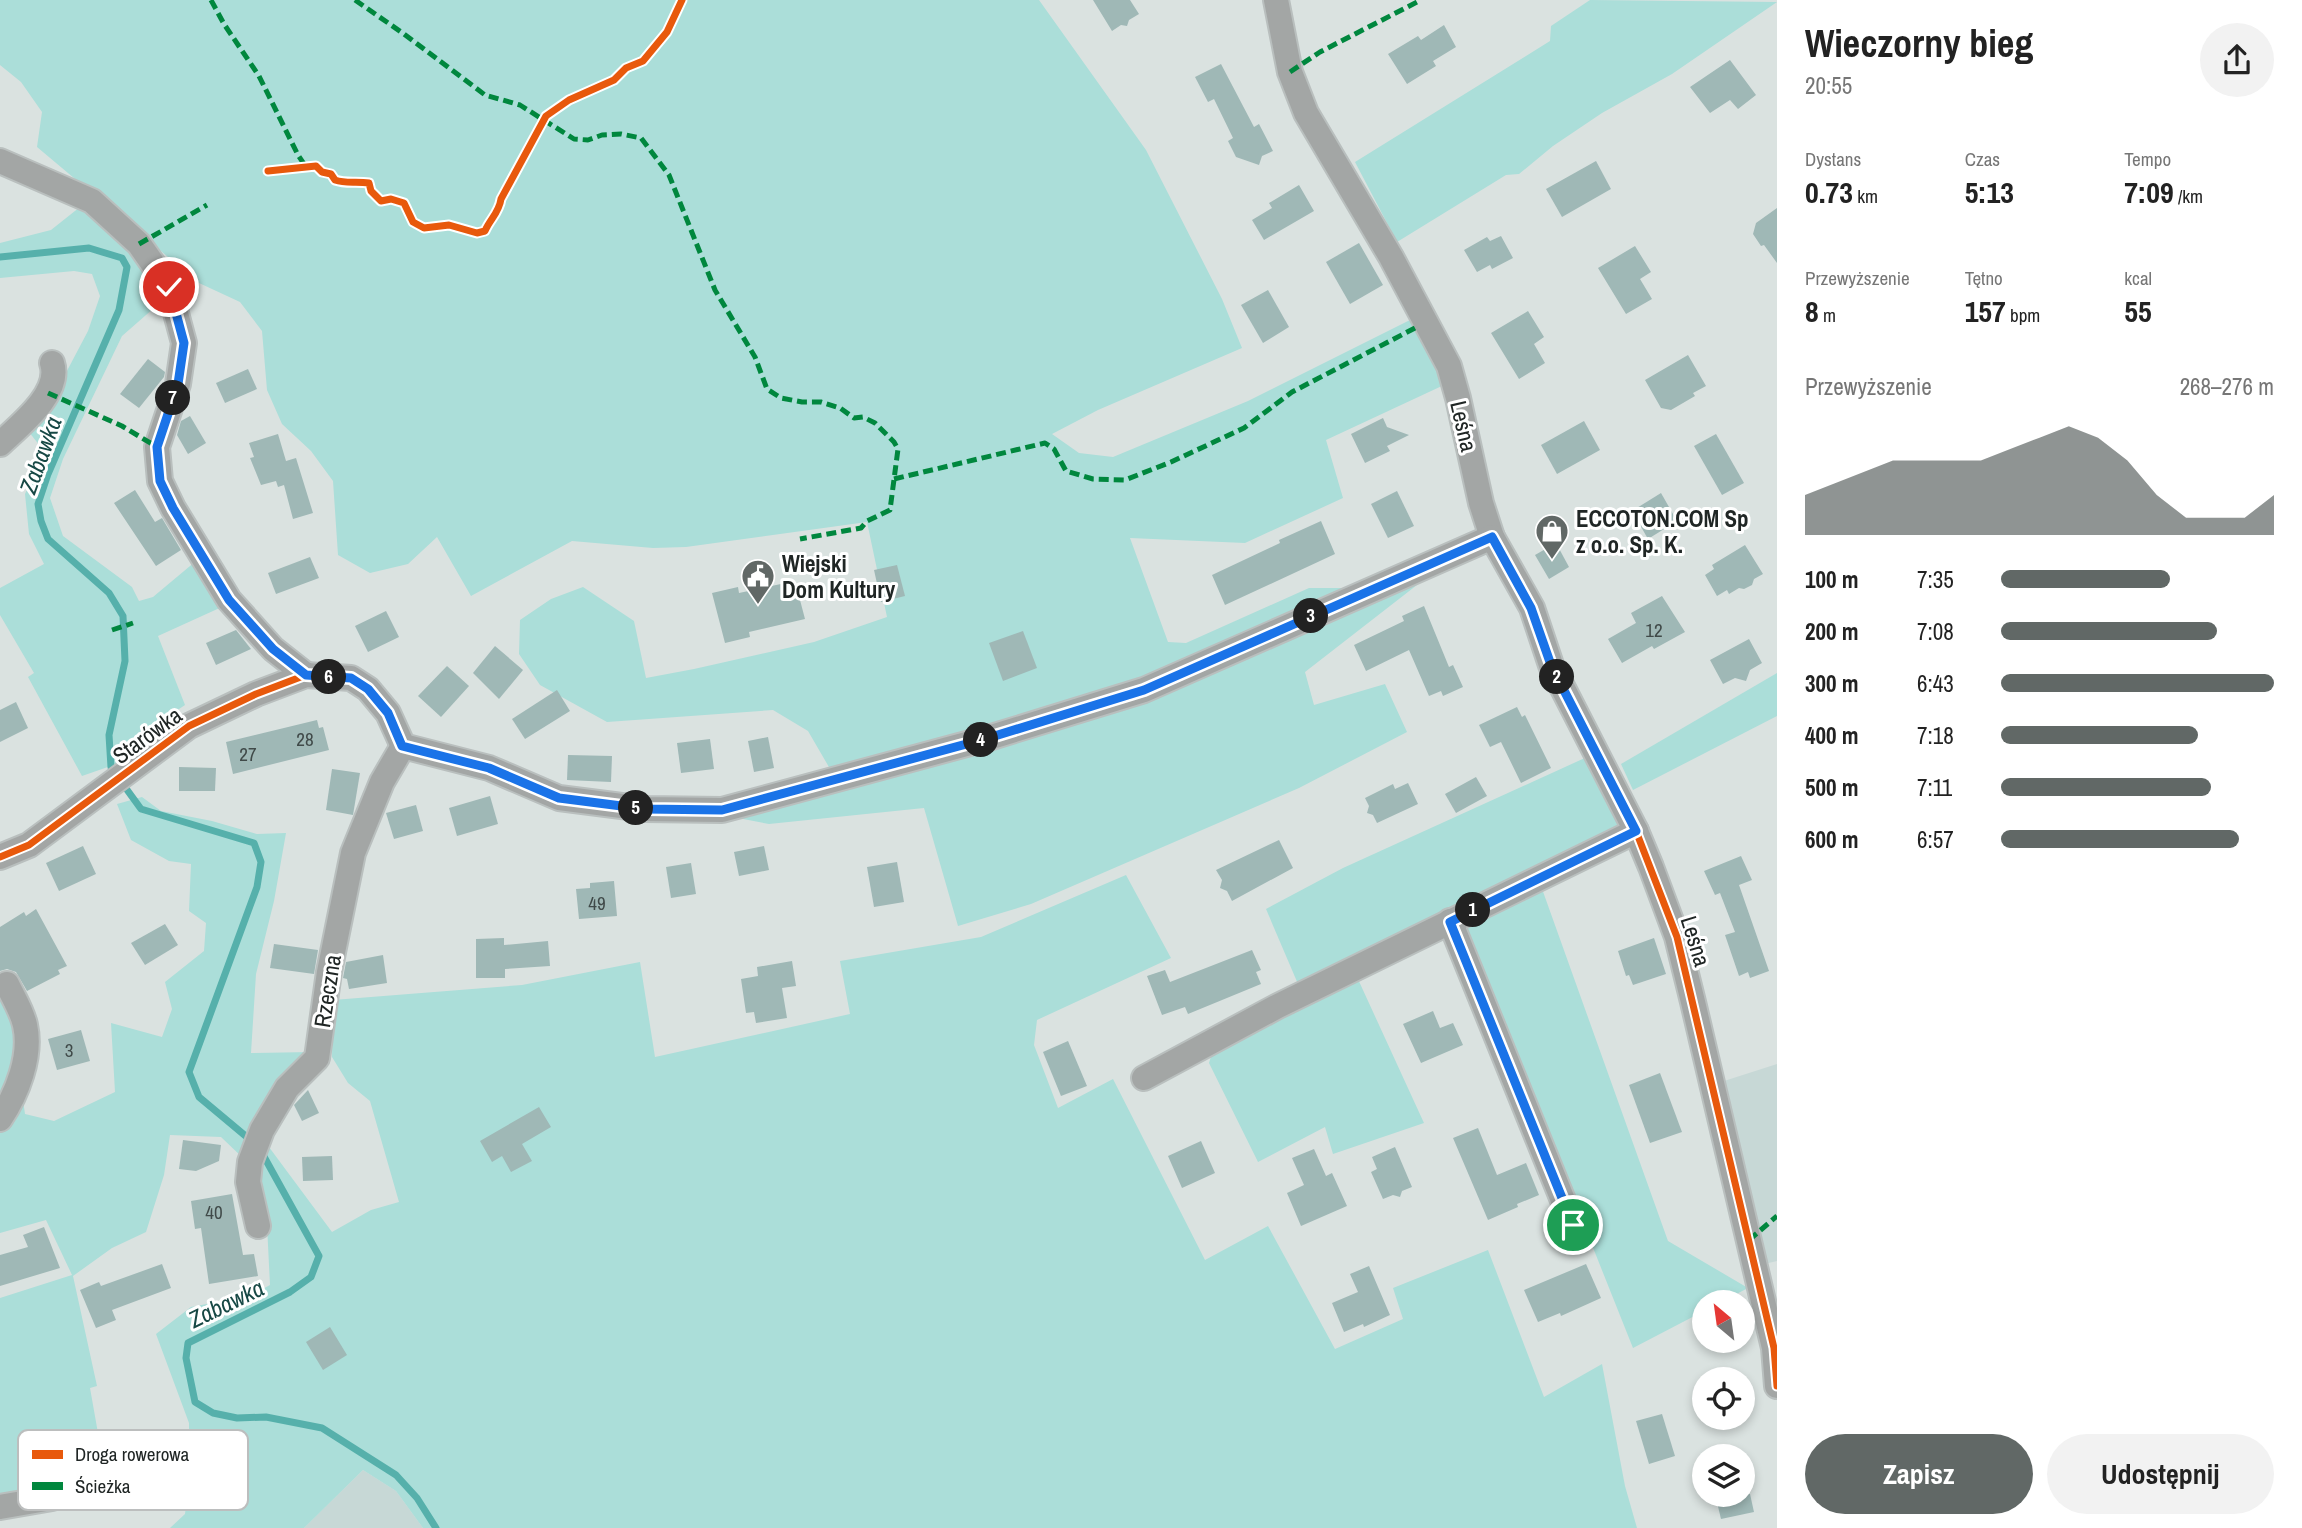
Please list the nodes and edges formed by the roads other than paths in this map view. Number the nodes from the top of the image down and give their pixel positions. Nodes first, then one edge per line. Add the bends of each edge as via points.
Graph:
1 (1276, 0) edge
2 (0, 161) edge
3 (52, 363) dead end
4 (0, 444) edge
5 (1492, 537) junction
6 (306, 675) junction
7 (402, 746) junction
8 (1636, 831) junction
9 (0, 858) edge
10 (1450, 922) junction
11 (7, 984) dead end
12 (1144, 1078) dead end
13 (0, 1119) edge
14 (1573, 1225) dead end
15 (258, 1226) dead end
16 (1777, 1386) edge
17 (18, 1504) edge
18 (0, 1507) edge

1 - 5 street, Leśna via 1290,72 1306,113 1449,366
2 - 6 street via 92,201 139,244 169,287 184,343 178,384 157,447 160,481 229,600 273,649
3 - 4 street via 48,393
5 - 7 street via 1144,690 985,739 722,810 645,809 559,798 489,768
5 - 8 street, Leśna via 1531,608 1551,665
6 - 7 street, Starówka via 351,678 368,689 388,713
6 - 9 street, Starówka via 189,726 29,845
7 - 15 street, Rzeczna via 353,853 317,1058 287,1087 250,1162 248,1182
8 - 10 street
8 - 16 street, Leśna via 1677,937 1774,1348
10 - 12 street
10 - 14 street
11 - 13 street via 26,1034 20,1076
17 - 18 street

